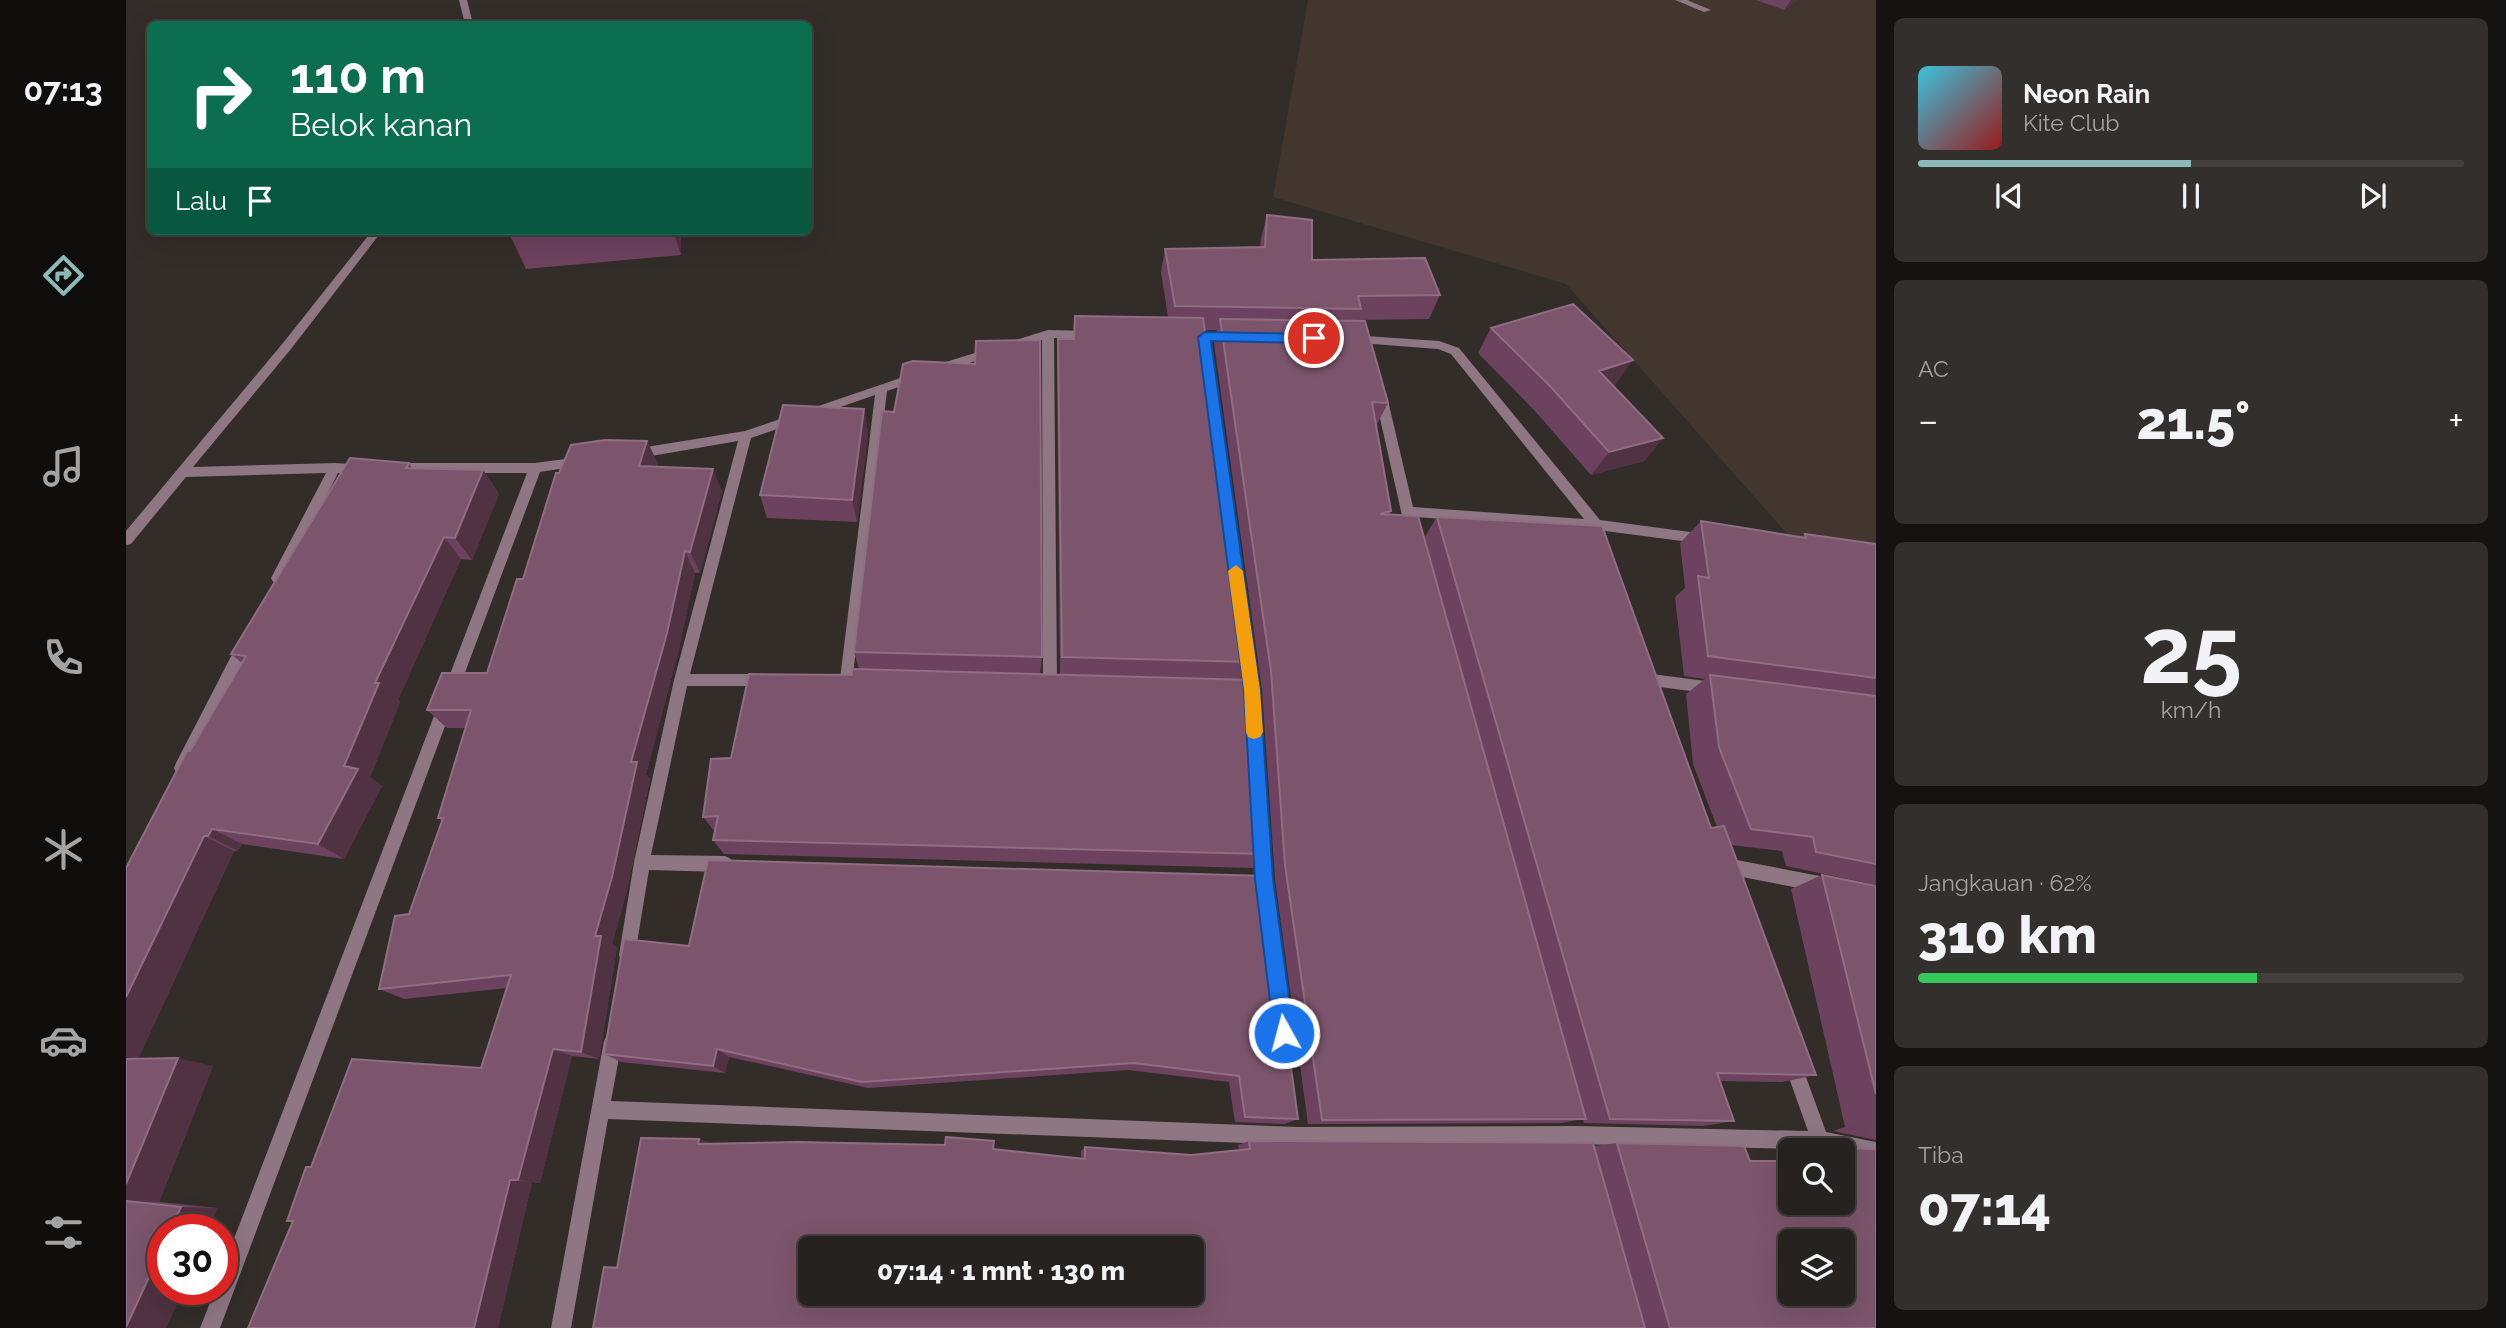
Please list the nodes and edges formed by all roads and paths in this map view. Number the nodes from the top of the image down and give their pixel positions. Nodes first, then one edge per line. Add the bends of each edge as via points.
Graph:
1 (463, 0) edge
2 (1679, 0) edge
3 (1707, 10) dead end
4 (468, 21) edge
5 (374, 235) edge
6 (1048, 334) junction
7 (1100, 335) edge
8 (1178, 336) edge
9 (1245, 337) edge
10 (1341, 339) edge
11 (1377, 379) edge
12 (882, 388) junction
13 (746, 435) junction
14 (621, 456) edge
15 (597, 459) edge
16 (335, 468) junction
17 (535, 468) junction
18 (183, 472) junction
19 (1407, 511) junction
20 (1596, 525) junction
21 (126, 540) edge
22 (1719, 540) edge
23 (1418, 551) edge
24 (1610, 563) edge
25 (272, 592) edge
26 (253, 629) edge
27 (1244, 636) edge
28 (847, 679) edge
29 (1652, 679) edge
30 (681, 680) junction
31 (778, 680) edge
32 (1050, 685) edge
33 (1731, 690) edge
34 (1253, 717) edge
35 (177, 777) edge
36 (1260, 825) edge
37 (642, 862) junction
38 (739, 865) edge
39 (1720, 865) edge
40 (1837, 887) edge
41 (1267, 906) edge
42 (625, 972) edge
43 (616, 1027) edge
44 (1787, 1048) edge
45 (602, 1110) junction
46 (1819, 1138) edge
47 (1778, 1139) edge
48 (1855, 1147) edge
49 (1876, 1151) edge
50 (210, 1328) edge
51 (561, 1328) edge

1 - 4 street
2 - 3 street
5 - 18 street
6 - 7 street
6 - 12 street
6 - 32 street
8 - 9 street via 1205,344
10 - 20 street via 1370,346 1439,345 1455,351
11 - 19 street
12 - 13 street
12 - 28 street
13 - 14 street
13 - 30 street
15 - 17 street
16 - 17 street
16 - 18 street
16 - 25 street
17 - 50 street
18 - 21 street
19 - 20 street
19 - 23 street
20 - 22 street
20 - 24 street
26 - 35 street
27 - 34 street via 1245,690
29 - 33 street
30 - 31 street
30 - 37 street
36 - 41 street via 1257,879
37 - 38 street
37 - 42 street
39 - 40 street
43 - 45 street
44 - 46 street
45 - 47 street
45 - 51 street
48 - 49 street

